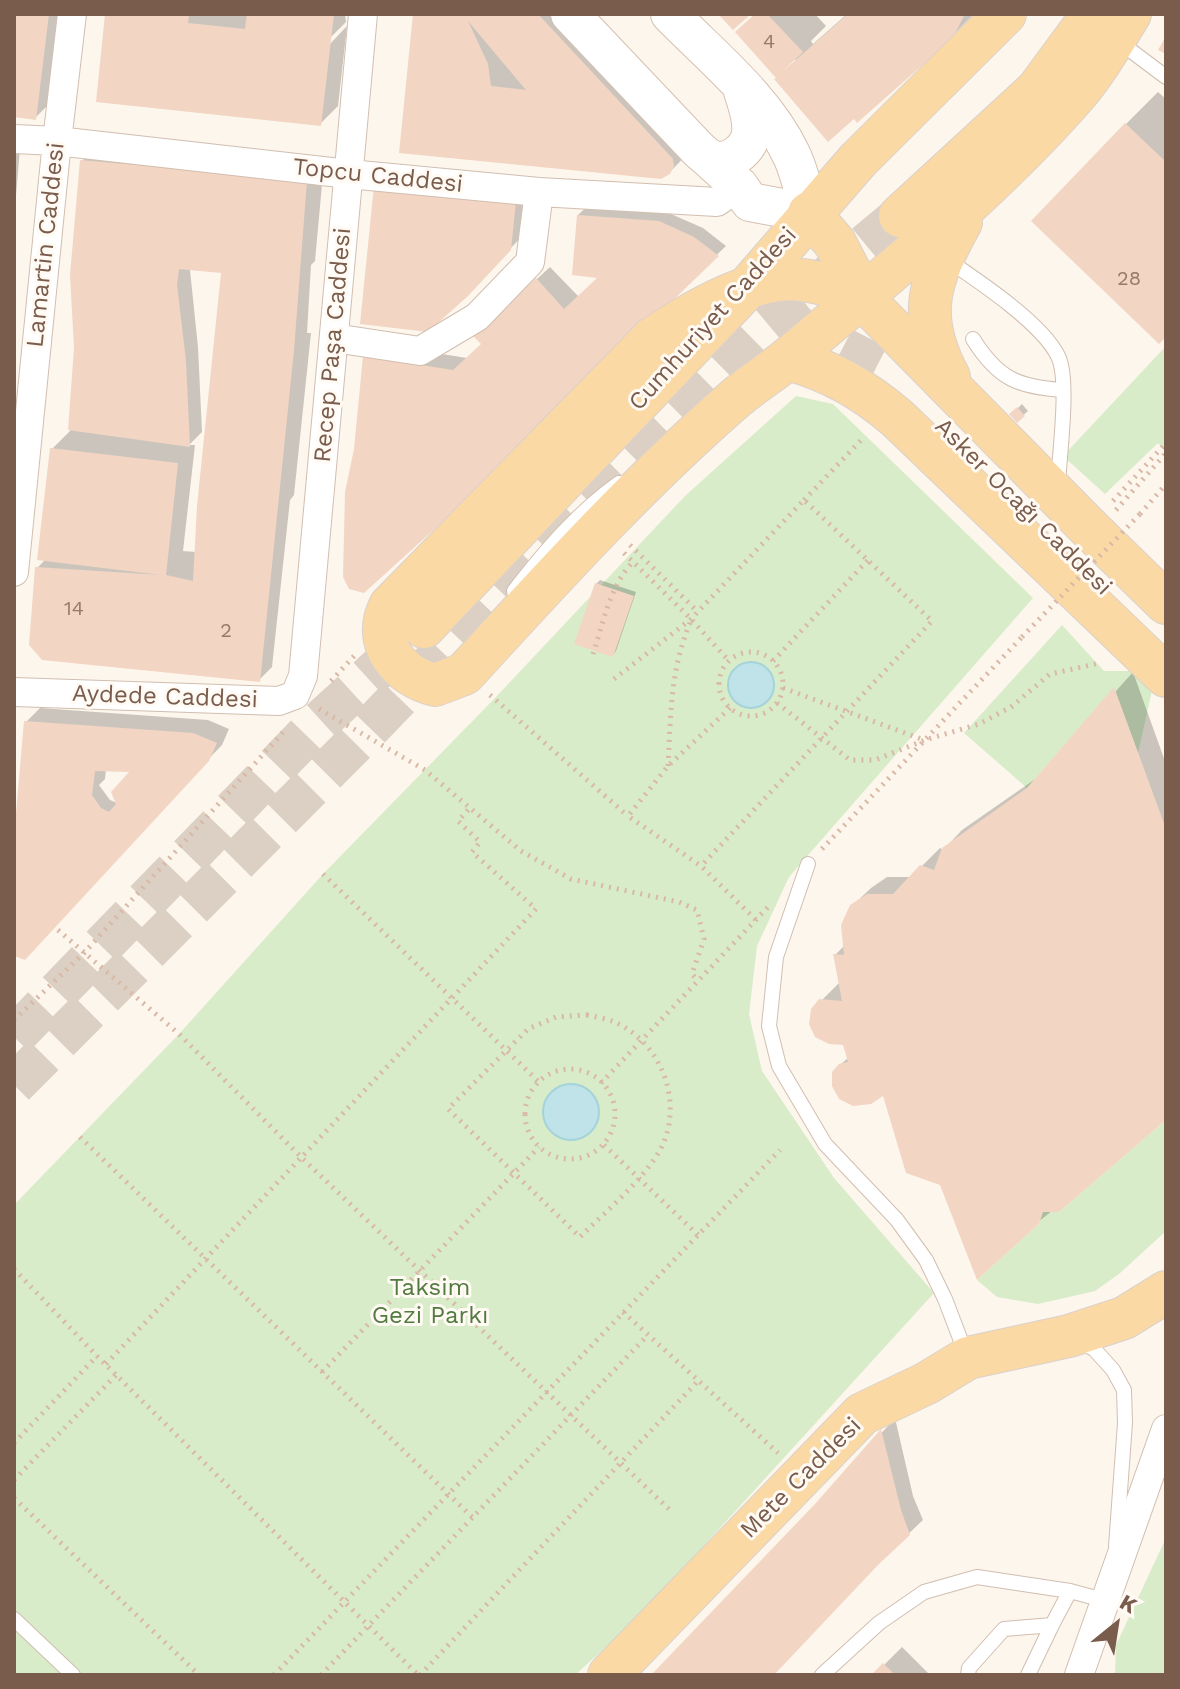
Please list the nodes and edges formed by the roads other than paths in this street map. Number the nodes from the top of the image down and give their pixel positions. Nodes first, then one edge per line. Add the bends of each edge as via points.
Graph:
1 (72, 14) edge
2 (363, 14) edge
3 (570, 14) edge
4 (670, 14) edge
5 (1005, 14) edge
6 (1113, 22) edge
7 (1166, 77) edge
8 (742, 88) junction
9 (14, 139) edge
10 (57, 141) junction
11 (697, 148) junction
12 (349, 174) junction
13 (739, 186) junction
14 (539, 192) junction
15 (976, 197) junction
16 (809, 213) junction
17 (900, 216) tunnel mouth
18 (943, 256) junction
19 (748, 287) junction
20 (862, 295) junction
21 (334, 338) junction
22 (973, 339) dead end
23 (788, 359) junction
24 (877, 366) tunnel mouth
25 (1063, 390) junction
26 (963, 401) junction
27 (657, 469) junction
28 (1058, 497) junction
29 (624, 530) road end
30 (14, 572) edge
31 (1166, 603) edge
32 (424, 627) tunnel mouth
33 (1148, 648) edge
34 (1166, 676) edge
35 (312, 684) joint
36 (14, 692) edge
37 (808, 864) dead end
38 (1166, 1292) edge
39 (1069, 1336) junction
40 (968, 1358) junction
41 (1166, 1429) edge
42 (1111, 1590) junction
43 (1070, 1591) junction
44 (14, 1619) edge
45 (1052, 1625) junction
46 (73, 1675) edge
47 (609, 1675) edge
48 (822, 1675) edge
49 (968, 1675) edge
50 (1028, 1675) edge
51 (1079, 1675) edge

1 - 10 street, Lamartin Caddesi
2 - 12 street, Recep Paşa Caddesi
3 - 11 main road
4 - 8 main road
5 - 16 main road, Cumhuriyet Caddesi
6 - 7 lane
6 - 15 main road via 1074,98
6 - 17 main road
8 - 11 main road via 751,119 745,149 712,160
8 - 16 main road via 792,154
9 - 10 street, Topcu Caddesi
10 - 12 street, Topcu Caddesi
10 - 30 street, Lamartin Caddesi
11 - 13 main road
12 - 14 street, Topcu Caddesi
12 - 21 street, Recep Paşa Caddesi
13 - 14 street, Topcu Caddesi via 717,202
13 - 16 main road via 750,202
14 - 21 street via 530,262 477,317 420,351
15 - 18 main road
15 - 20 main road
16 - 19 main road, Cumhuriyet Caddesi
16 - 20 main road via 835,243
18 - 25 lane via 1042,335 1059,356
18 - 26 main road via 934,281 931,336
19 - 20 main road via 798,279
19 - 27 main road via 653,338 390,606 382,637 396,661 425,682 442,684 480,664
19 - 32 main road, Cumhuriyet Caddesi
20 - 23 main road
20 - 26 main road
21 - 35 street, Recep Paşa Caddesi
22 - 25 lane via 998,372 1016,383
23 - 27 main road
23 - 33 main road via 867,392
24 - 33 main road, Asker Ocağı Caddesi via 906,388
25 - 28 lane
26 - 28 main road, Asker Ocağı Caddesi
27 - 29 lane
28 - 31 main road, Asker Ocağı Caddesi
33 - 34 main road
35 - 36 street, Aydede Caddesi via 279,701
37 - 40 lane via 776,957 769,1026 779,1066 825,1144 897,1220 926,1260
38 - 39 main road, Mete Caddesi via 1124,1318
39 - 40 main road, Mete Caddesi
39 - 42 lane via 1094,1349 1124,1390
40 - 47 main road, Mete Caddesi via 862,1414
41 - 42 street
42 - 43 lane
42 - 51 street
43 - 45 lane
43 - 48 lane via 977,1577 924,1592 879,1623
44 - 46 lane
45 - 49 lane via 1004,1629
45 - 50 lane

